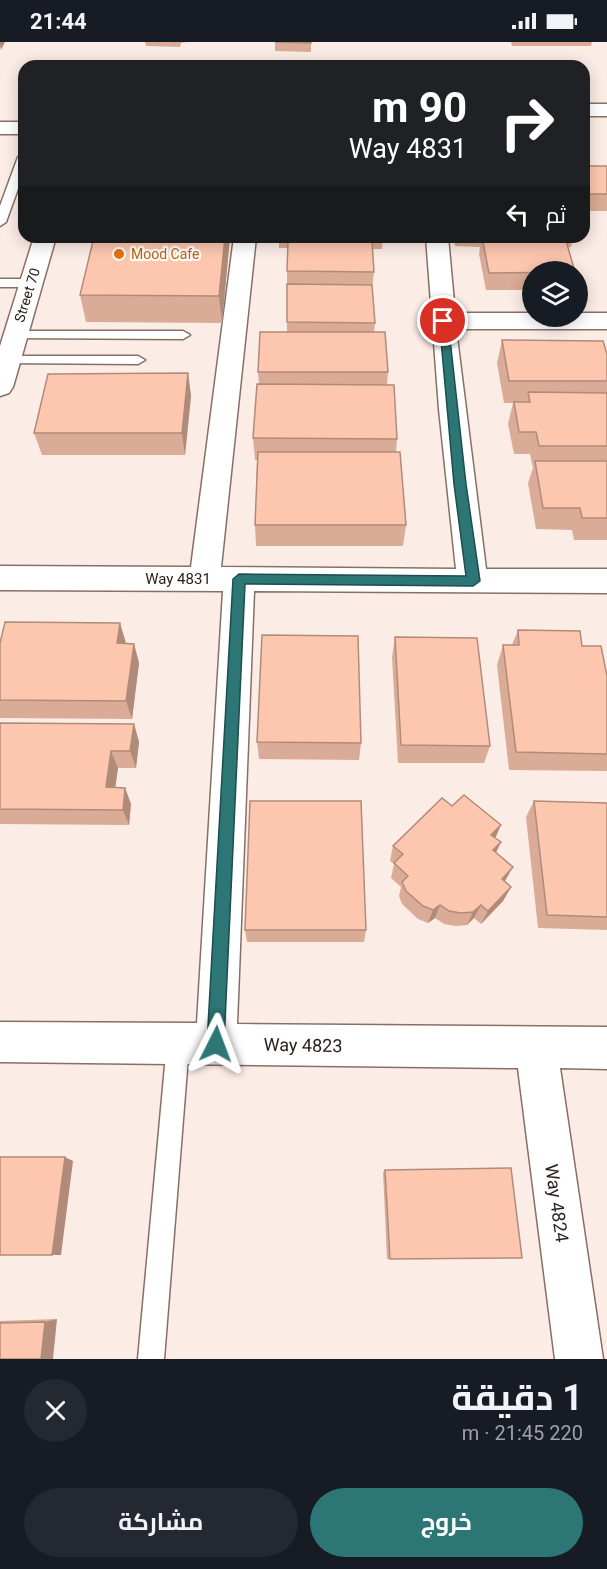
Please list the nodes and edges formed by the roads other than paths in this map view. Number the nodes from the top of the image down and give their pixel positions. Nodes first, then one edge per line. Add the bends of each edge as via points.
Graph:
1 (590, 110) edge
2 (607, 110) edge
3 (18, 173) edge
4 (0, 222) edge
5 (43, 243) edge
6 (245, 243) edge
7 (437, 243) edge
8 (0, 283) edge
9 (30, 283) junction
10 (443, 321) junction
11 (607, 321) edge
12 (15, 335) junction
13 (183, 335) dead end
14 (8, 360) junction
15 (138, 360) dead end
16 (0, 387) edge
17 (0, 578) edge
18 (222, 579) junction
19 (473, 581) junction
20 (607, 581) edge
21 (0, 1042) edge
22 (197, 1044) junction
23 (536, 1048) junction
24 (607, 1048) edge
25 (151, 1359) edge
26 (579, 1359) edge

1 - 2 street
3 - 4 lane
5 - 9 street, Street 70
6 - 18 street
7 - 10 street
8 - 9 lane
9 - 12 street, Street 70
10 - 11 street
10 - 19 street
12 - 13 lane
12 - 14 street, Street 70
14 - 15 lane
14 - 16 street, Street 70
17 - 18 street, Way 4831
18 - 19 street, Way 4831
18 - 22 street
19 - 20 street, Way 4831
21 - 22 street, Way 4823
22 - 23 street, Way 4823
22 - 25 lane
23 - 24 street, Way 4823
23 - 26 street, Way 4824

